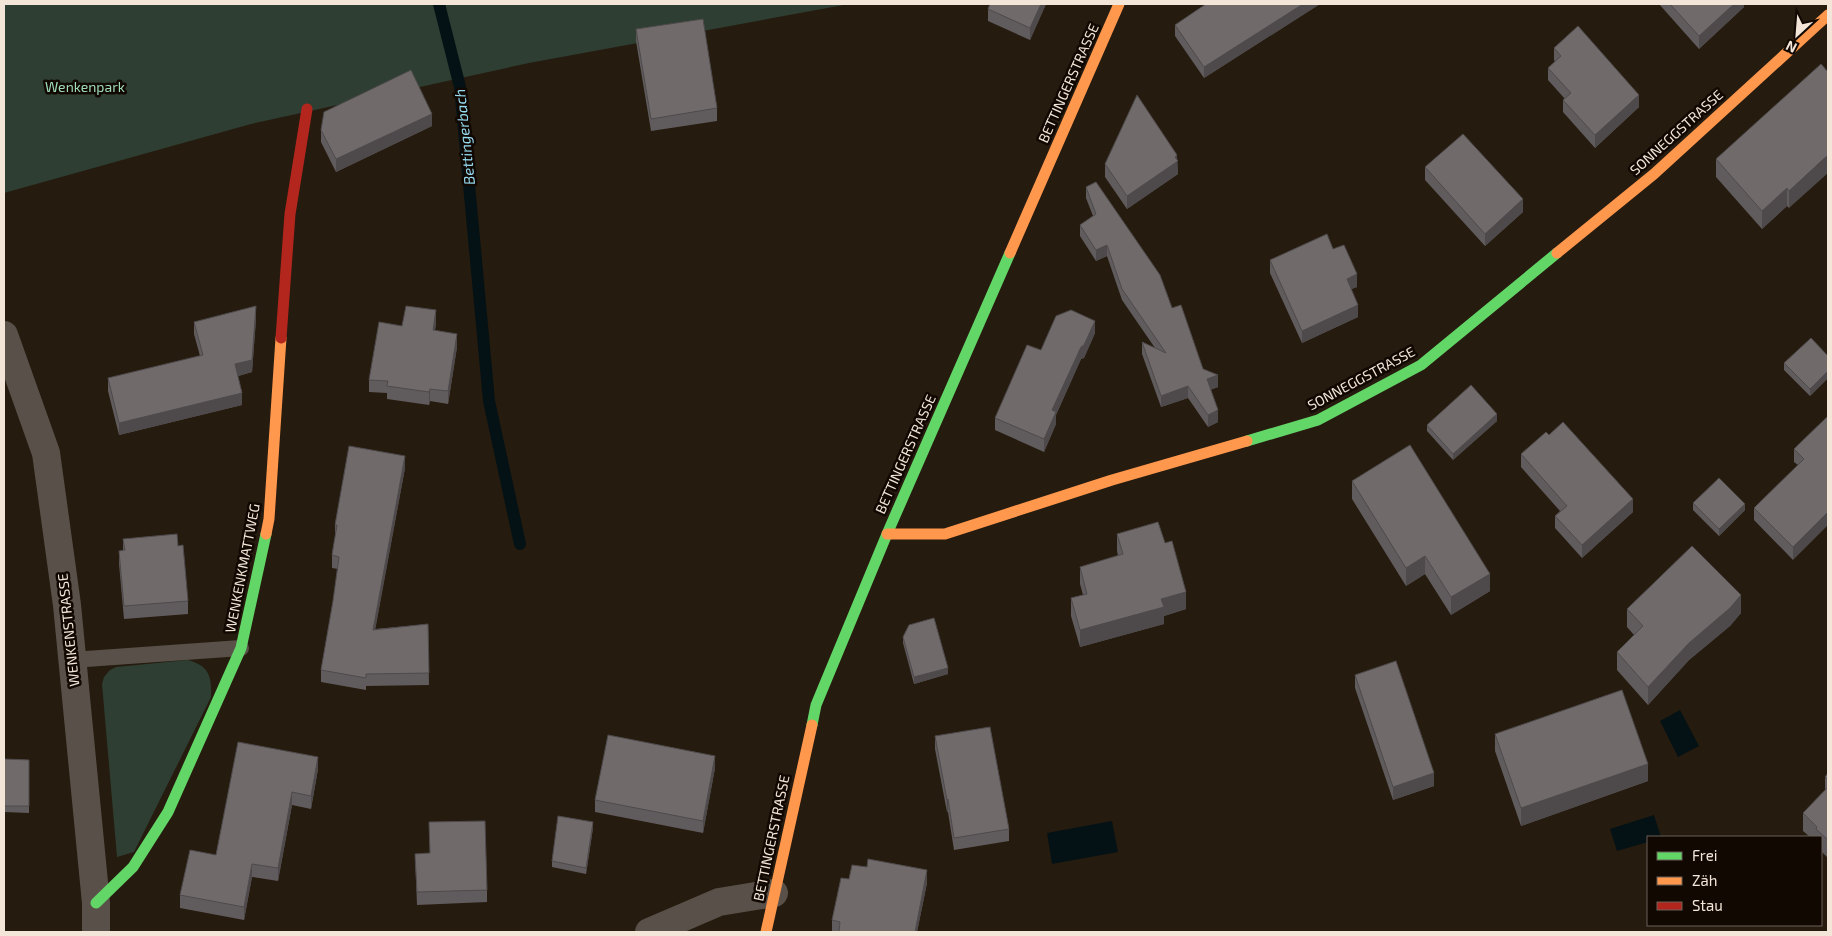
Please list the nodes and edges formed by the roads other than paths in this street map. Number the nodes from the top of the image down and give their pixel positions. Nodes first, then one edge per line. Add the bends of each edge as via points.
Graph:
1 (1119, 4) edge
2 (1828, 15) edge
3 (306, 109) dead end
4 (4, 335) edge
5 (887, 534) junction
6 (241, 648) junction
7 (72, 660) junction
8 (774, 893) junction
9 (96, 903) junction
10 (96, 932) edge
11 (649, 932) edge
12 (766, 932) edge

1 - 5 street, BETTINGERSTRASSE
2 - 5 street, SONNEGGSTRASSE via 1654,174 1421,365 1318,420 1112,480 945,534
3 - 6 street, WENKENKMATTWEG via 290,214 269,519
4 - 7 street, WENKENSTRASSE via 46,454
5 - 8 street, BETTINGERSTRASSE via 816,705
6 - 7 lane
6 - 9 street, WENKENKMATTWEG via 168,812 133,867
7 - 9 street, WENKENSTRASSE
8 - 11 street via 719,902
8 - 12 street, BETTINGERSTRASSE
9 - 10 street, WENKENSTRASSE

